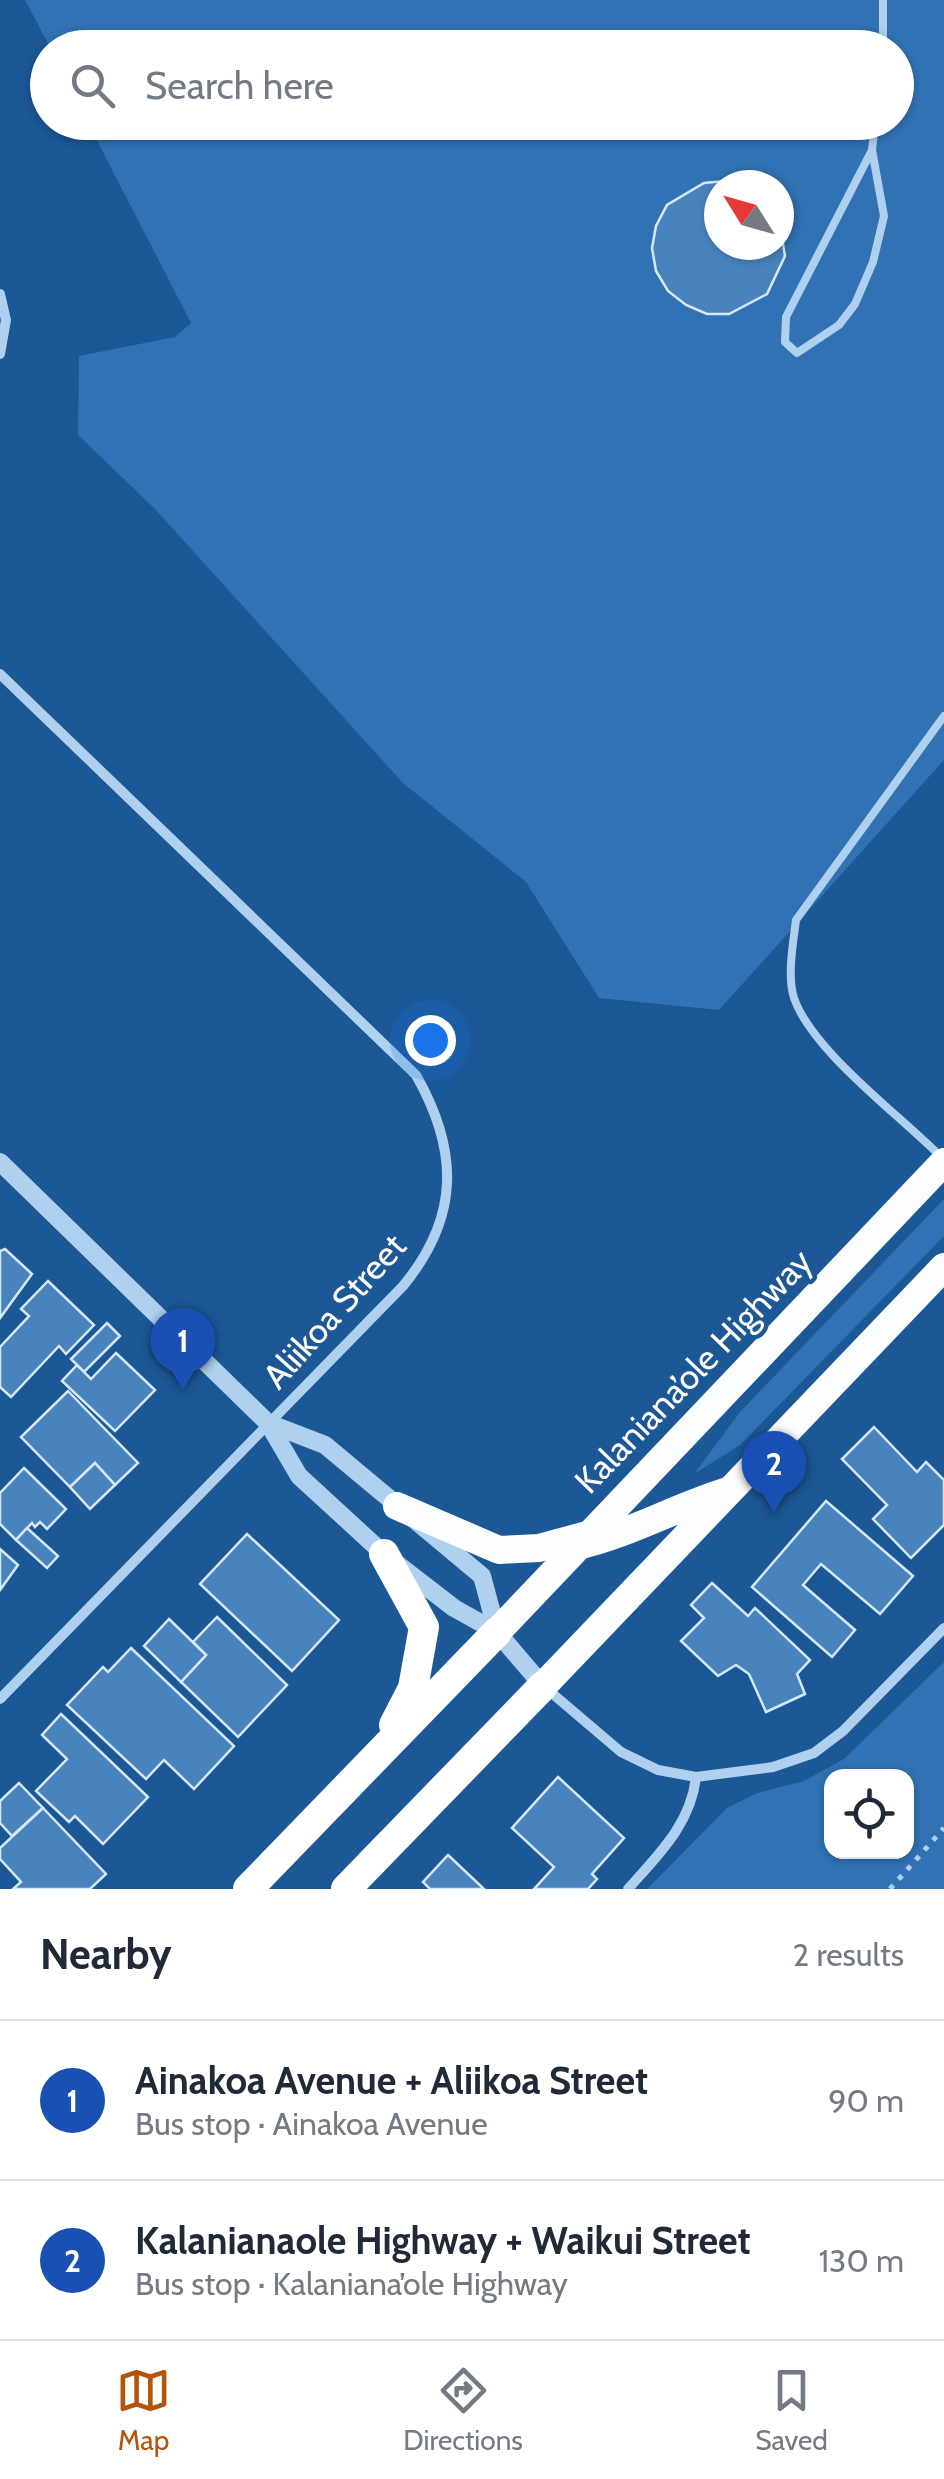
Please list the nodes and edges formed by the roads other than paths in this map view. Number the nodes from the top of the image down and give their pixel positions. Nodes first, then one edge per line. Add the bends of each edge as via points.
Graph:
1 (883, 0) edge
2 (883, 30) edge
3 (873, 140) edge
4 (872, 150) junction
5 (0, 294) edge
6 (0, 354) edge
7 (0, 674) edge
8 (944, 716) edge
9 (944, 1161) edge
10 (2, 1169) edge
11 (944, 1267) edge
12 (268, 1422) junction
13 (730, 1491) junction
14 (397, 1506) junction
15 (583, 1540) junction
16 (384, 1554) junction
17 (944, 1628) edge
18 (497, 1632) junction
19 (543, 1686) junction
20 (0, 1699) edge
21 (371, 1762) junction
22 (696, 1777) junction
23 (350, 1886) edge
24 (248, 1889) edge
25 (628, 1889) edge

1 - 2 lane
3 - 4 lane
4 - 4 lane via 884,216 874,262 839,326 796,353 785,342 786,317
5 - 6 street via 6,320
7 - 12 street, Aliikoa Street via 384,1042 416,1075 434,1108 450,1176 432,1242 403,1286
8 - 9 lane via 796,920 792,962 793,995 809,1031
9 - 15 highway, Kalaniana’ole Highway
10 - 12 street
11 - 13 highway
12 - 14 street via 325,1445
12 - 16 street via 300,1476
12 - 20 street, Aliikoa Street
13 - 15 highway via 670,1510 619,1537
13 - 19 highway
14 - 15 highway via 499,1550
14 - 18 street via 482,1576
15 - 18 highway, Kalaniana’ole Highway
16 - 18 street
16 - 21 highway via 421,1618 424,1640 412,1688
17 - 22 street via 814,1753 773,1767
18 - 19 street
18 - 21 highway
19 - 22 street via 622,1752 658,1770
19 - 23 highway
21 - 24 highway
22 - 25 street via 693,1803 677,1832

